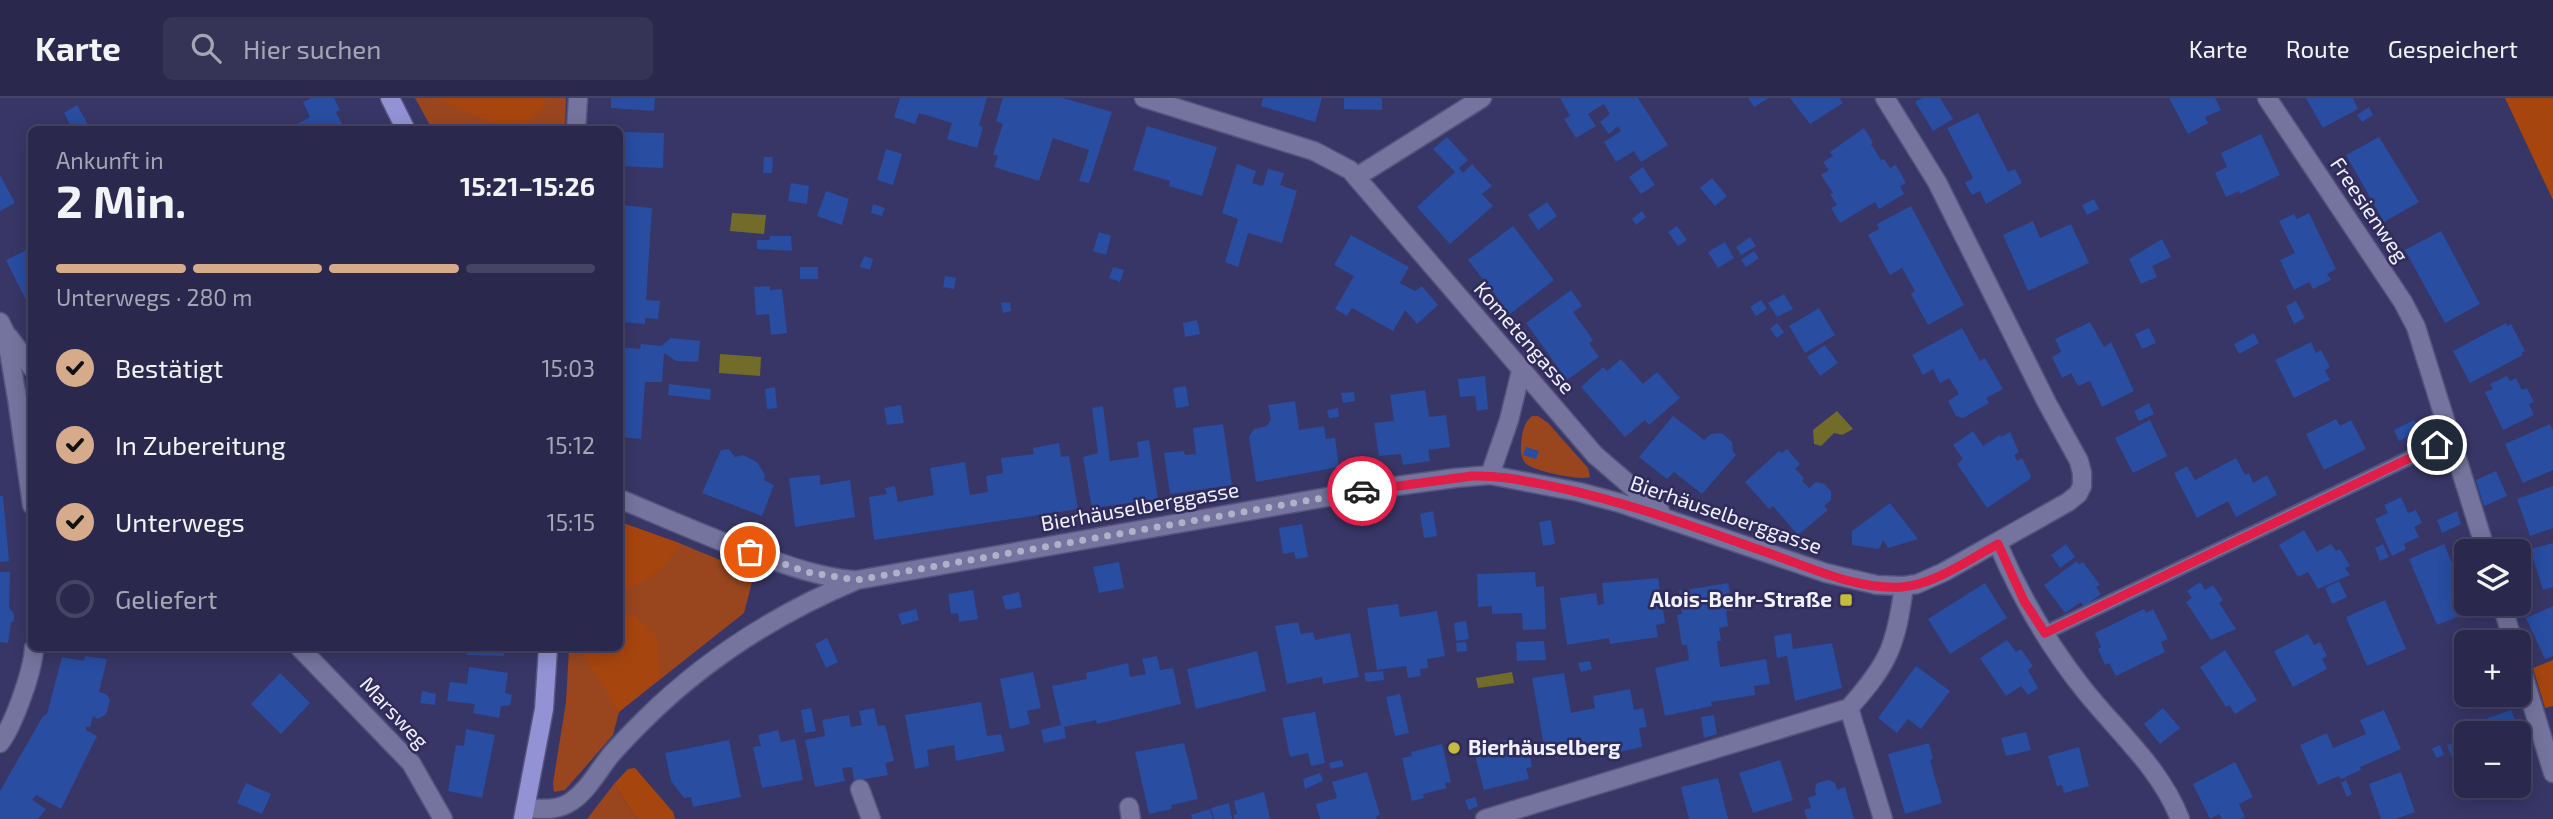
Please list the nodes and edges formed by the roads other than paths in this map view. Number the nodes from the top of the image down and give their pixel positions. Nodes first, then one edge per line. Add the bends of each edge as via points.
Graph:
1 (390, 98) edge
2 (578, 98) edge
3 (1144, 98) edge
4 (1482, 98) edge
5 (1885, 98) edge
6 (2267, 98) edge
7 (404, 126) edge
8 (576, 126) edge
9 (1358, 176) junction
10 (3, 328) edge
11 (28, 362) edge
12 (1521, 370) junction
13 (2451, 438) junction
14 (1490, 475) junction
15 (28, 481) edge
16 (623, 500) edge
17 (1668, 517) junction
18 (2482, 539) edge
19 (1998, 544) junction
20 (857, 580) junction
21 (1904, 586) junction
22 (2045, 633) junction
23 (34, 651) edge
24 (303, 651) edge
25 (548, 651) edge
26 (2531, 701) edge
27 (1849, 708) junction
28 (0, 743) edge
29 (2553, 773) edge
30 (860, 789) dead end
31 (524, 813) edge
32 (443, 819) edge
33 (871, 819) edge
34 (1485, 819) edge
35 (1883, 819) edge
36 (2180, 819) edge

1 - 7 street
2 - 8 street
3 - 9 street, Kometengasse via 1314,151
4 - 9 street
5 - 19 street, Bierhäuselberggasse via 1937,182 2081,468 2082,486 2073,498
6 - 13 street, Freesienweg via 2403,302 2425,351
9 - 12 street, Kometengasse
10 - 11 street
10 - 15 street
12 - 14 street
12 - 17 street, Kometengasse via 1595,455
13 - 18 street, Freesienweg
13 - 22 lane
14 - 17 street, Bierhäuselberggasse via 1579,492
14 - 20 street, Bierhäuselberggasse via 1367,490
16 - 20 street, Bierhäuselberggasse via 791,567
17 - 21 street, Bierhäuselberggasse via 1826,573
19 - 21 street, Bierhäuselberggasse via 1930,579
19 - 22 street via 2024,601
20 - 31 street, Bierhäuselberggasse via 764,626 684,683 620,744 572,801
21 - 27 street via 1888,659
22 - 36 street via 2083,689 2154,772
23 - 28 street via 8,732
24 - 32 street, Marsweg via 411,763
25 - 31 street via 544,709
26 - 29 street
27 - 34 street
27 - 35 street
30 - 33 street

